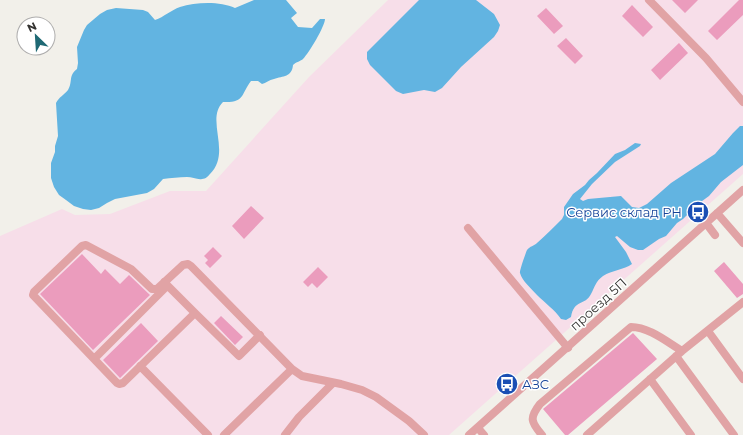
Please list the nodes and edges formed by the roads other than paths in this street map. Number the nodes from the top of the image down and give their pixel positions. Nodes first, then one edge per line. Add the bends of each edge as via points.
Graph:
1 (648, 0) edge
2 (743, 102) edge
3 (743, 190) edge
4 (716, 214) junction
5 (706, 223) junction
6 (468, 228) dead end
7 (715, 234) dead end
8 (743, 243) edge
9 (166, 284) junction
10 (743, 302) edge
11 (195, 313) junction
12 (708, 331) junction
13 (260, 335) junction
14 (568, 348) junction
15 (679, 354) junction
16 (94, 359) junction
17 (140, 366) junction
18 (292, 369) junction
19 (650, 379) junction
20 (743, 379) edge
21 (333, 383) junction
22 (478, 428) junction
23 (208, 435) edge
24 (224, 435) edge
25 (285, 435) edge
26 (424, 435) edge
27 (470, 435) edge
28 (484, 435) edge
29 (542, 435) edge
30 (586, 435) edge
31 (691, 435) edge
32 (734, 435) edge

1 - 2 street via 706,58
3 - 4 street, проезд 5П
4 - 5 street, проезд 5П
4 - 8 street
5 - 7 street
5 - 14 street, проезд 5П
6 - 14 street
9 - 11 street
9 - 13 street via 183,265 188,264
9 - 16 street
9 - 16 street via 158,289 152,289 131,269 86,245 34,292 35,298
10 - 12 street
11 - 13 street via 239,356
11 - 17 street
12 - 15 street
12 - 20 street
13 - 18 street
14 - 22 street, проезд 5П
15 - 19 street
15 - 29 street via 648,331 631,327 540,404 532,419
15 - 32 street
16 - 17 street via 119,384
17 - 23 street
18 - 21 street via 302,376
18 - 24 street
19 - 30 street
19 - 31 street
21 - 25 street
21 - 26 street via 362,390 376,397
22 - 27 street, проезд 5П
22 - 28 street

